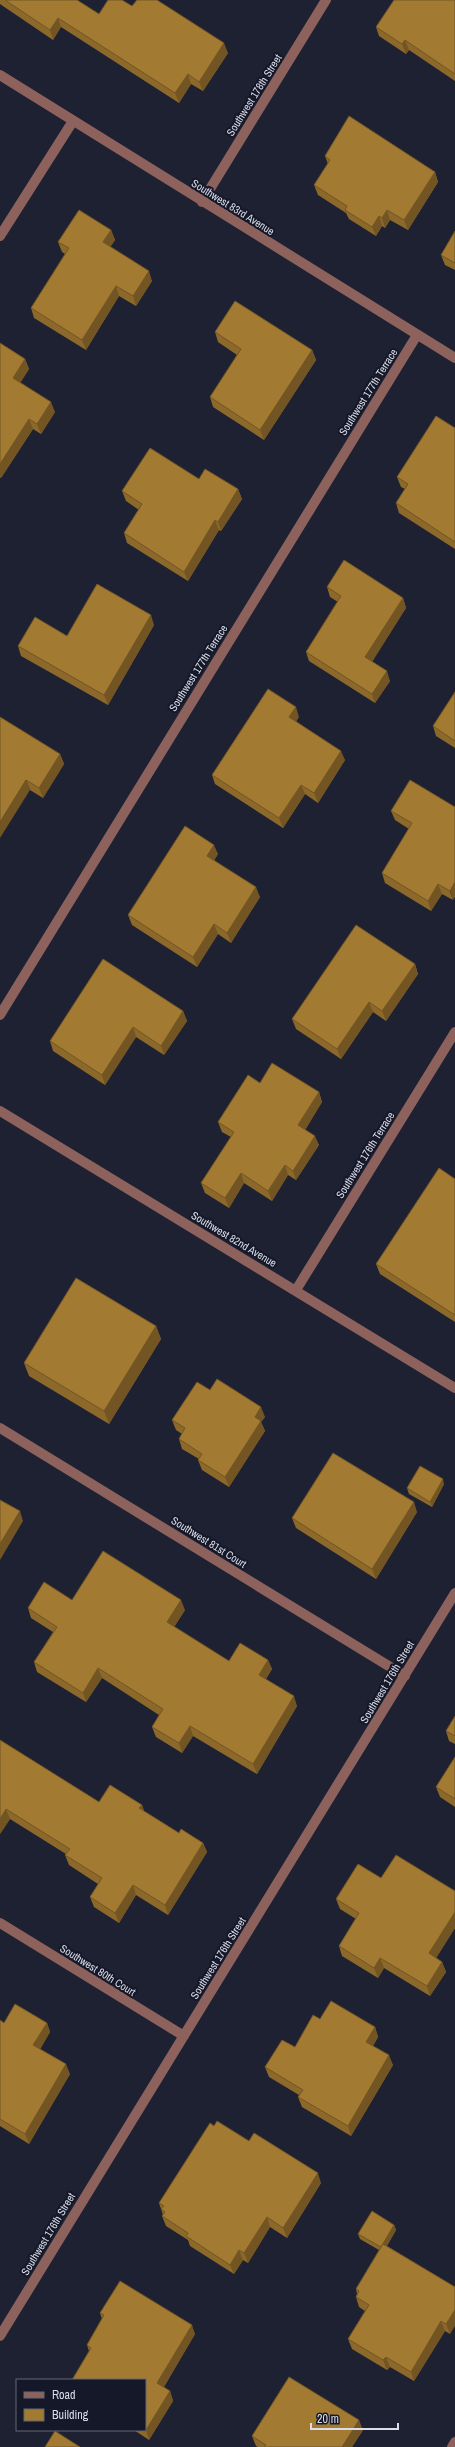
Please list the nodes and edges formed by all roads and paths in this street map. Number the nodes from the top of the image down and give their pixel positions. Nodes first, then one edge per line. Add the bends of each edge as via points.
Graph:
1 (326, 0) edge
2 (0, 75) edge
3 (73, 120) junction
4 (202, 202) junction
5 (0, 236) edge
6 (417, 335) junction
7 (455, 358) edge
8 (0, 1015) edge
9 (455, 1032) edge
10 (0, 1110) edge
11 (296, 1290) junction
12 (455, 1388) edge
13 (0, 1428) edge
14 (455, 1593) edge
15 (406, 1676) junction
16 (0, 1924) edge
17 (184, 2036) junction
18 (0, 2336) edge
19 (455, 2442) edge
20 (452, 2447) edge

1 - 4 street, Southwest 178th Street
2 - 3 street, Southwest 83rd Avenue
3 - 4 street, Southwest 83rd Avenue
3 - 5 street
4 - 6 street, Southwest 83rd Avenue
6 - 7 street, Southwest 83rd Avenue
6 - 8 street, Southwest 177th Terrace
9 - 11 street, Southwest 176th Terrace
10 - 11 street, Southwest 82nd Avenue
11 - 12 street, Southwest 82nd Avenue
13 - 15 street, Southwest 81st Court
14 - 15 street, Southwest 176th Street
15 - 17 street, Southwest 176th Street
16 - 17 street, Southwest 80th Court
17 - 18 street, Southwest 176th Street
19 - 20 street

